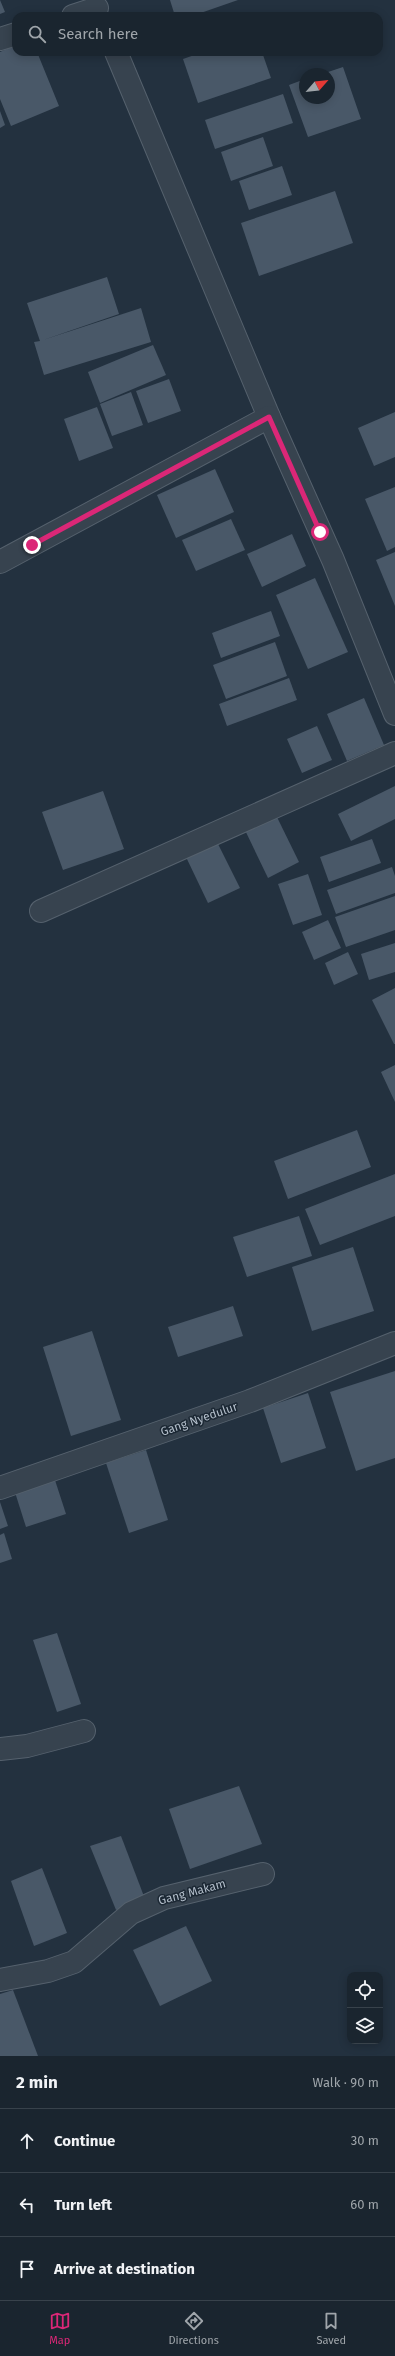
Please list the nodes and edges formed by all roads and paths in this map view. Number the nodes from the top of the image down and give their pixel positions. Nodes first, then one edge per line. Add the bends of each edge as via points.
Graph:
1 (97, 8) edge
2 (85, 12) edge
3 (12, 35) edge
4 (0, 39) edge
5 (118, 56) edge
6 (269, 417) junction
7 (0, 562) edge
8 (395, 714) edge
9 (395, 753) edge
10 (41, 911) dead end
11 (395, 1343) edge
12 (0, 1488) edge
13 (84, 1731) dead end
14 (0, 1750) edge
15 (263, 1874) dead end
16 (0, 1980) edge

1 - 2 street
3 - 4 street
5 - 6 street
6 - 7 street
6 - 8 street via 333,560
9 - 10 street
11 - 12 street, Gang Nyedulur via 250,1401
13 - 14 street via 27,1746
15 - 16 street, Gang Makam via 164,1898 131,1913 74,1962 48,1971

